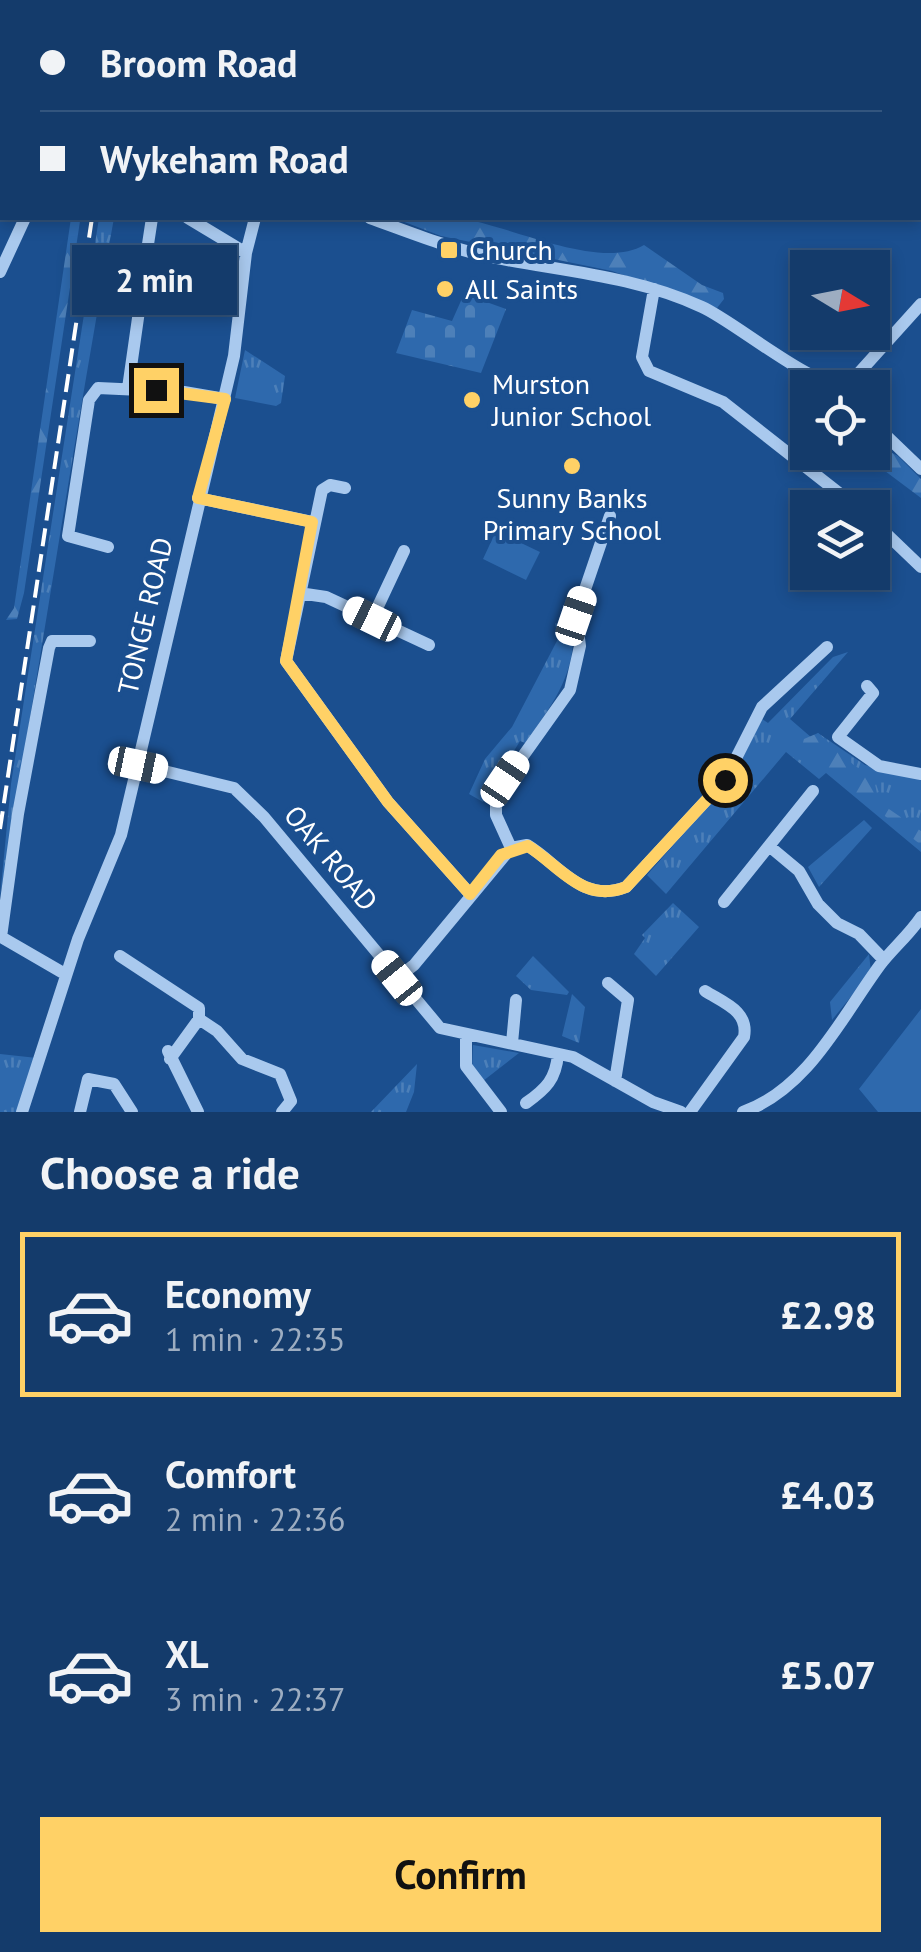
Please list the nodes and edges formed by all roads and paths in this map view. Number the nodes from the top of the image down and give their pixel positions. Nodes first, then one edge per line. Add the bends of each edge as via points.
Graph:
1 (25, 220) edge
2 (152, 220) edge
3 (191, 220) edge
4 (255, 220) edge
5 (375, 220) edge
6 (246, 253) junction
7 (0, 272) edge
8 (654, 288) junction
9 (140, 290) dead end
10 (921, 304) edge
11 (138, 311) dead end
12 (804, 370) edge
13 (862, 370) edge
14 (128, 388) junction
15 (225, 399) junction
16 (890, 439) edge
17 (921, 469) edge
18 (345, 488) dead end
19 (835, 490) edge
20 (198, 498) junction
21 (610, 516) dead end
22 (312, 522) junction
23 (890, 537) edge
24 (108, 548) dead end
25 (404, 551) dead end
26 (921, 566) edge
27 (298, 593) junction
28 (372, 619) junction
29 (90, 641) dead end
30 (429, 645) dead end
31 (826, 647) dead end
32 (868, 686) dead end
33 (138, 765) junction
34 (921, 774) edge
35 (813, 791) dead end
36 (769, 846) junction
37 (512, 848) junction
38 (470, 894) junction
39 (724, 902) dead end
40 (921, 917) edge
41 (120, 956) dead end
42 (884, 960) junction
43 (66, 974) junction
44 (397, 978) junction
45 (608, 983) dead end
46 (705, 990) dead end
47 (516, 1000) dead end
48 (198, 1019) junction
49 (466, 1036) junction
50 (512, 1043) junction
51 (558, 1054) junction
52 (615, 1081) junction
53 (526, 1103) dead end
54 (774, 1107) edge
55 (665, 1110) edge
56 (22, 1112) edge
57 (80, 1112) edge
58 (132, 1112) edge
59 (198, 1112) edge
60 (282, 1112) edge
61 (501, 1112) edge
62 (681, 1112) edge
63 (690, 1112) edge
64 (743, 1112) edge

1 - 7 street
2 - 9 street
3 - 6 street
4 - 6 street, TONGE ROAD
5 - 8 street via 443,246
6 - 15 street, TONGE ROAD
8 - 12 street via 738,326
8 - 19 street via 642,357 649,370 723,402
10 - 13 street
11 - 14 street
14 - 15 street
14 - 24 street via 98,388 90,400 69,526 75,541
15 - 20 street, TONGE ROAD
16 - 17 street
18 - 22 street via 322,490
20 - 22 street
20 - 33 street, TONGE ROAD
21 - 37 street via 576,616 580,646 570,690 496,794 496,815
22 - 27 street
23 - 26 street
25 - 28 street
27 - 28 street via 326,597
27 - 38 street via 286,661 388,802
28 - 30 street
29 - 43 street via 64,638 48,648 1,937
31 - 37 street via 762,707 725,780 626,887 585,890 528,846
32 - 34 street via 873,692 867,706 838,737 879,766
33 - 43 street, TONGE ROAD via 121,835
33 - 44 street, OAK ROAD via 234,788
35 - 36 street
36 - 39 street
36 - 42 street via 799,871 837,923
37 - 38 street
38 - 44 street
40 - 42 street
41 - 48 street via 199,1008
42 - 54 street
43 - 56 street, TONGE ROAD
44 - 49 street, OAK ROAD via 436,1025
45 - 52 street via 628,1000
46 - 63 street via 746,1024 744,1037
47 - 50 street
48 - 59 street via 169,1055
48 - 60 street via 242,1059 280,1074 290,1090
49 - 50 street, OAK ROAD
49 - 61 street via 466,1066
50 - 51 street, OAK ROAD
51 - 52 street, OAK ROAD
51 - 53 street via 546,1089
52 - 55 street, OAK ROAD
54 - 64 street
55 - 62 street, OAK ROAD
57 - 58 street via 88,1079 114,1084

